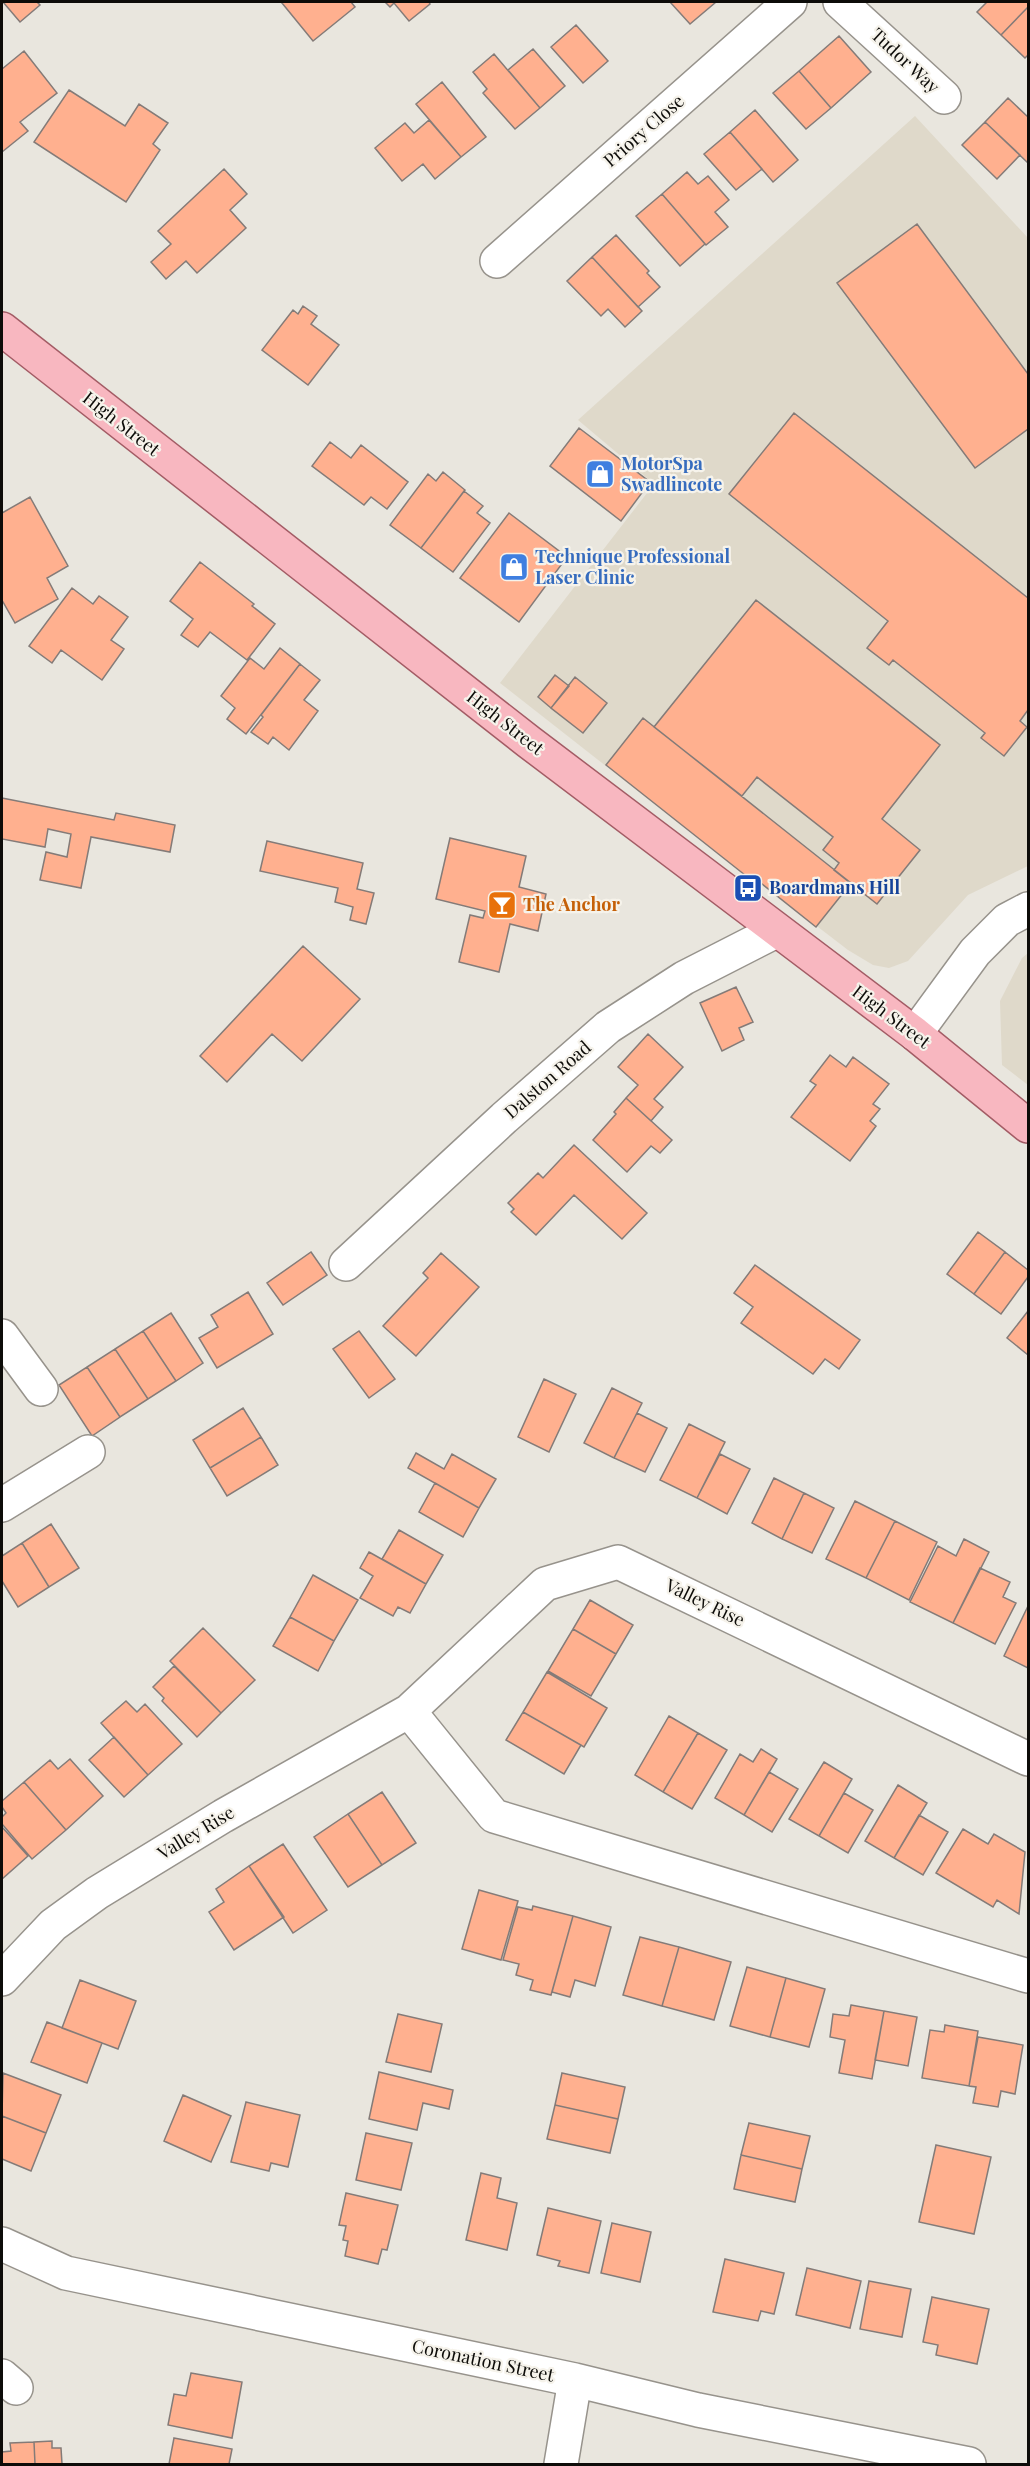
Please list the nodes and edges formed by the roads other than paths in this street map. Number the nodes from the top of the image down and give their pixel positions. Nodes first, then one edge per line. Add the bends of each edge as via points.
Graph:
1 (790, 2) edge
2 (840, 2) edge
3 (944, 96) dead end
4 (497, 261) dead end
5 (2, 329) edge
6 (1029, 909) edge
7 (776, 931) junction
8 (915, 1034) junction
9 (1019, 1120) edge
10 (346, 1264) dead end
11 (2, 1336) edge
12 (41, 1389) dead end
13 (88, 1452) dead end
14 (2, 1505) edge
15 (409, 1711) junction
16 (1029, 1759) edge
17 (1029, 1976) edge
18 (2, 1978) edge
19 (2, 2244) edge
20 (575, 2380) junction
21 (561, 2464) edge
22 (969, 2464) edge

1 - 4 street, Priory Close
2 - 3 street, Tudor Way
5 - 7 main road, High Street
6 - 8 street via 1007,920 975,952
7 - 8 main road, High Street
7 - 10 street, Dalston Road via 684,978 608,1027
8 - 9 main road, High Street
11 - 12 street
13 - 14 street
15 - 16 street, Valley Rise via 545,1584 618,1562
15 - 17 street via 494,1816
15 - 18 street, Valley Rise via 223,1816 97,1893 53,1925
19 - 20 street, Coronation Street via 66,2273
20 - 21 street
20 - 22 street, Coronation Street via 698,2410

